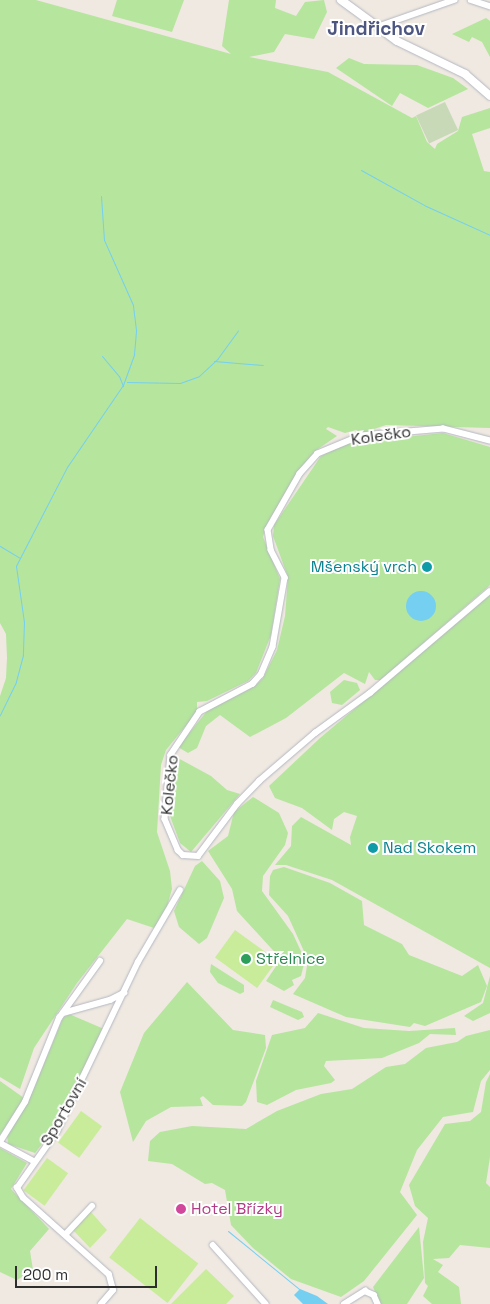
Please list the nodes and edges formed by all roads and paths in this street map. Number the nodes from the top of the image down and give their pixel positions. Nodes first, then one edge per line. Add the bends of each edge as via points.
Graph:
1 (341, 0) edge
2 (454, 0) edge
3 (471, 0) edge
4 (490, 6) edge
5 (378, 27) junction
6 (490, 96) edge
7 (490, 441) edge
8 (490, 591) edge
9 (180, 890) dead end
10 (100, 962) dead end
11 (124, 993) junction
12 (63, 1013) junction
13 (0, 1143) edge
14 (34, 1161) junction
15 (92, 1206) dead end
16 (66, 1234) junction
17 (213, 1245) dead end
18 (101, 1304) edge
19 (266, 1304) edge
20 (344, 1304) edge
21 (378, 1304) edge

1 - 5 street
2 - 5 street
3 - 4 street
5 - 6 street via 465,74
7 - 8 street, Kolečko via 444,429 362,436 318,454 300,474 268,530 271,550 285,578 273,647 261,675 254,684 225,696 200,712 170,755 165,819 178,850 183,855 198,856 236,804 259,781 309,738 370,693
9 - 11 street, Sportovní
10 - 12 street
11 - 12 street
11 - 14 street, Sportovní via 57,1131
12 - 13 street via 25,1102
13 - 14 street
14 - 16 street, Sportovní via 19,1182 18,1191
15 - 16 street
16 - 18 street, Sportovní via 109,1275 113,1290
17 - 19 street
20 - 21 street via 365,1291 374,1295

